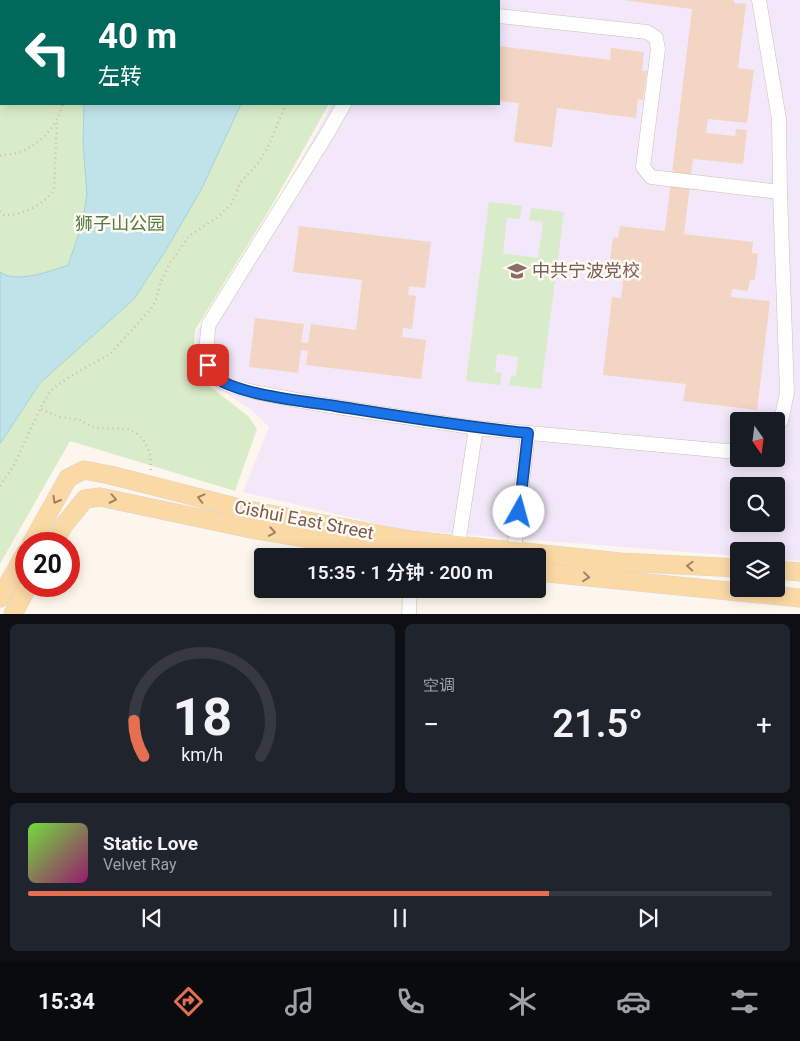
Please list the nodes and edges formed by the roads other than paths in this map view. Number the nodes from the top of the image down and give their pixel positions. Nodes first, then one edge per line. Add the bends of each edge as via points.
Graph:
1 (758, 0) edge
2 (500, 16) edge
3 (343, 105) edge
4 (780, 192) junction
5 (782, 412) edge
6 (476, 428) junction
7 (528, 433) junction
8 (730, 451) edge
9 (38, 532) edge
10 (60, 532) edge
11 (458, 545) junction
12 (382, 548) edge
13 (394, 548) edge
14 (437, 548) edge
15 (486, 548) edge
16 (514, 548) edge
17 (546, 554) edge
18 (730, 568) edge
19 (15, 571) edge
20 (785, 571) edge
21 (800, 572) edge
22 (546, 573) edge
23 (22, 597) edge
24 (0, 598) edge
25 (410, 598) edge
26 (800, 598) edge
27 (12, 614) edge
28 (409, 614) edge

1 - 4 street via 779,119
2 - 4 street via 647,32 656,38 658,49 643,167 651,178
3 - 6 street via 209,324 208,365 220,382 249,391
4 - 5 street via 787,393
6 - 7 street
6 - 11 street
7 - 8 street
7 - 16 street
13 -> 9 main road, Cishui East Street via 84,470 68,478
10 -> 12 main road, Cishui East Street via 85,499 100,497 256,530
11 - 14 main road, Cishui East Street
11 - 15 main road, Cishui East Street
18 -> 17 main road, Cishui East Street
19 - 24 main road
20 - 21 main road
22 -> 26 main road
23 - 27 main road
25 - 28 street

